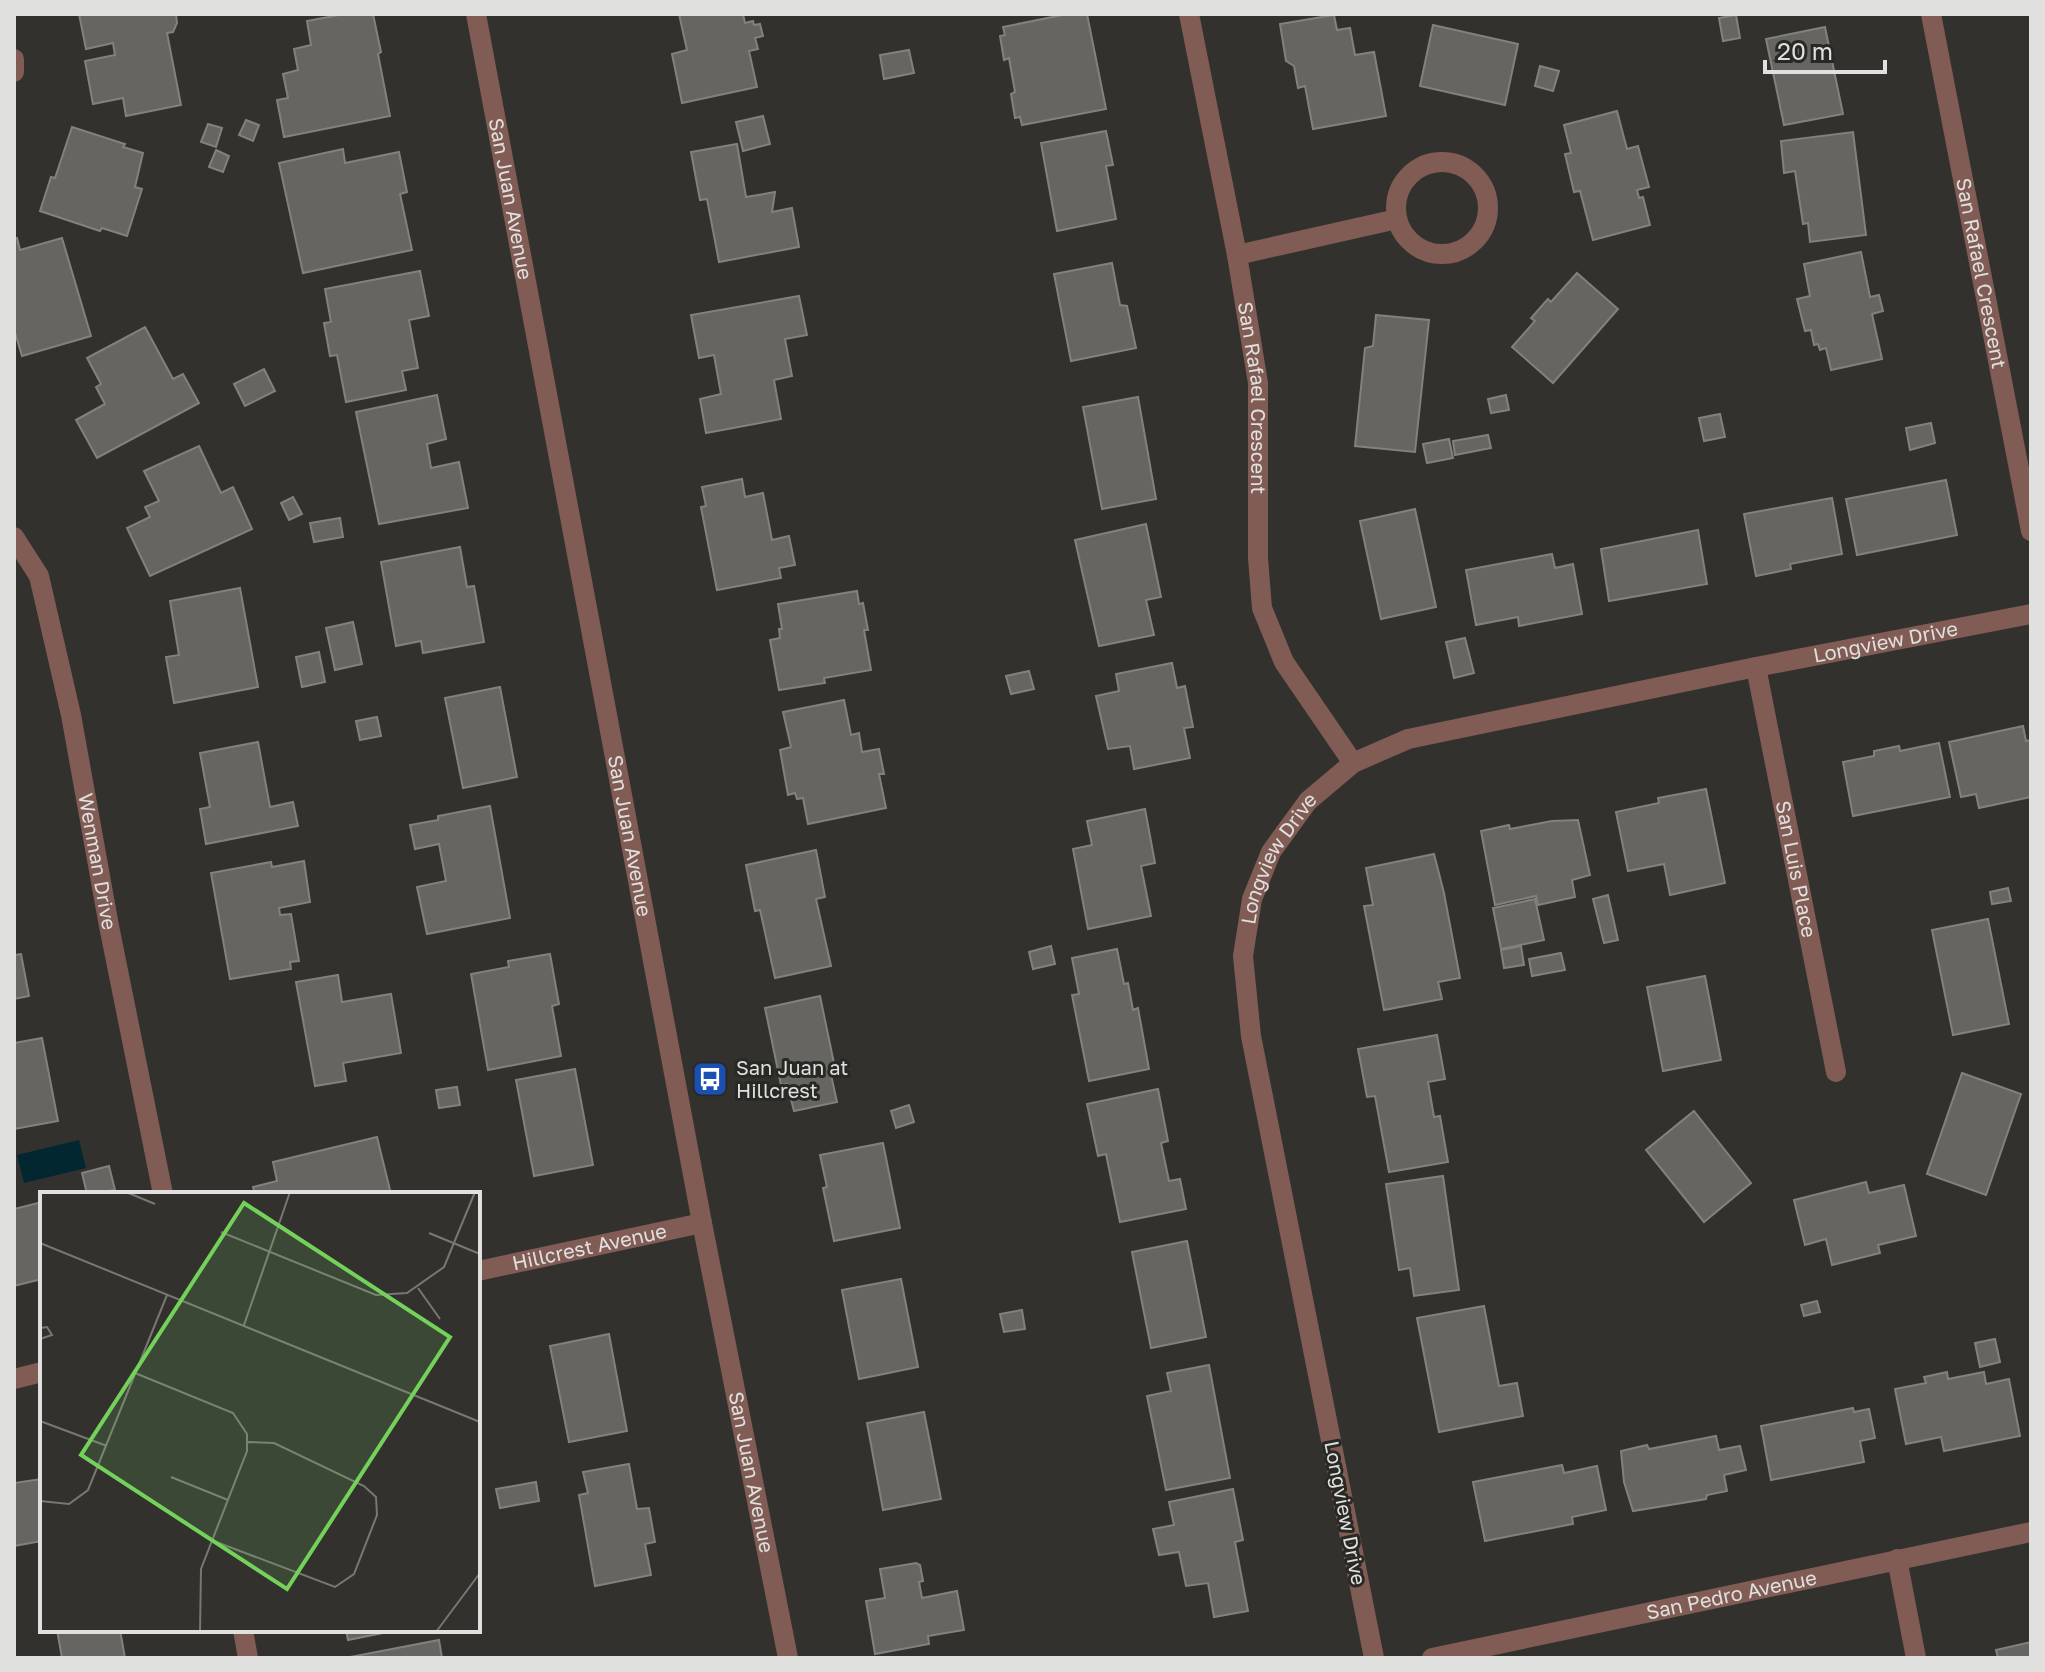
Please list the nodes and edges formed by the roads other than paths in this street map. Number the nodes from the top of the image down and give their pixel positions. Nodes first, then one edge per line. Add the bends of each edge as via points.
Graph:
1 (476, 14) edge
2 (1189, 14) edge
3 (1931, 14) edge
4 (14, 59) edge
5 (14, 72) edge
6 (1397, 219) junction
7 (1237, 255) junction
8 (2031, 531) edge
9 (14, 537) edge
10 (2031, 614) edge
11 (1756, 667) junction
12 (1353, 763) junction
13 (1836, 1072) dead end
14 (163, 1192) edge
15 (702, 1223) junction
16 (480, 1271) edge
17 (40, 1372) edge
18 (14, 1379) edge
19 (2031, 1532) edge
20 (1897, 1559) junction
21 (243, 1632) edge
22 (248, 1658) edge
23 (788, 1658) edge
24 (1374, 1658) edge
25 (1432, 1658) edge
26 (1916, 1658) edge

1 - 15 street, San Juan Avenue
2 - 7 street, San Rafael Crescent
3 - 8 street, San Rafael Crescent
4 - 5 street
6 - 6 street via 1414,245 1444,254 1473,242 1488,214 1487,199 1461,166 1432,163 1418,168 1399,190
6 - 7 street
7 - 12 street, San Rafael Crescent via 1258,383 1262,608 1284,662
9 - 14 street, Wenman Drive via 39,576
10 - 11 street, Longview Drive
11 - 12 street, Longview Drive via 1408,739
11 - 13 street, San Luis Place
12 - 24 street, Longview Drive via 1308,801 1271,852 1252,899 1243,956 1251,1036
15 - 16 street, Hillcrest Avenue
15 - 23 street, San Juan Avenue
17 - 18 street
19 - 20 street, San Pedro Avenue
20 - 25 street, San Pedro Avenue
20 - 26 street
21 - 22 street

